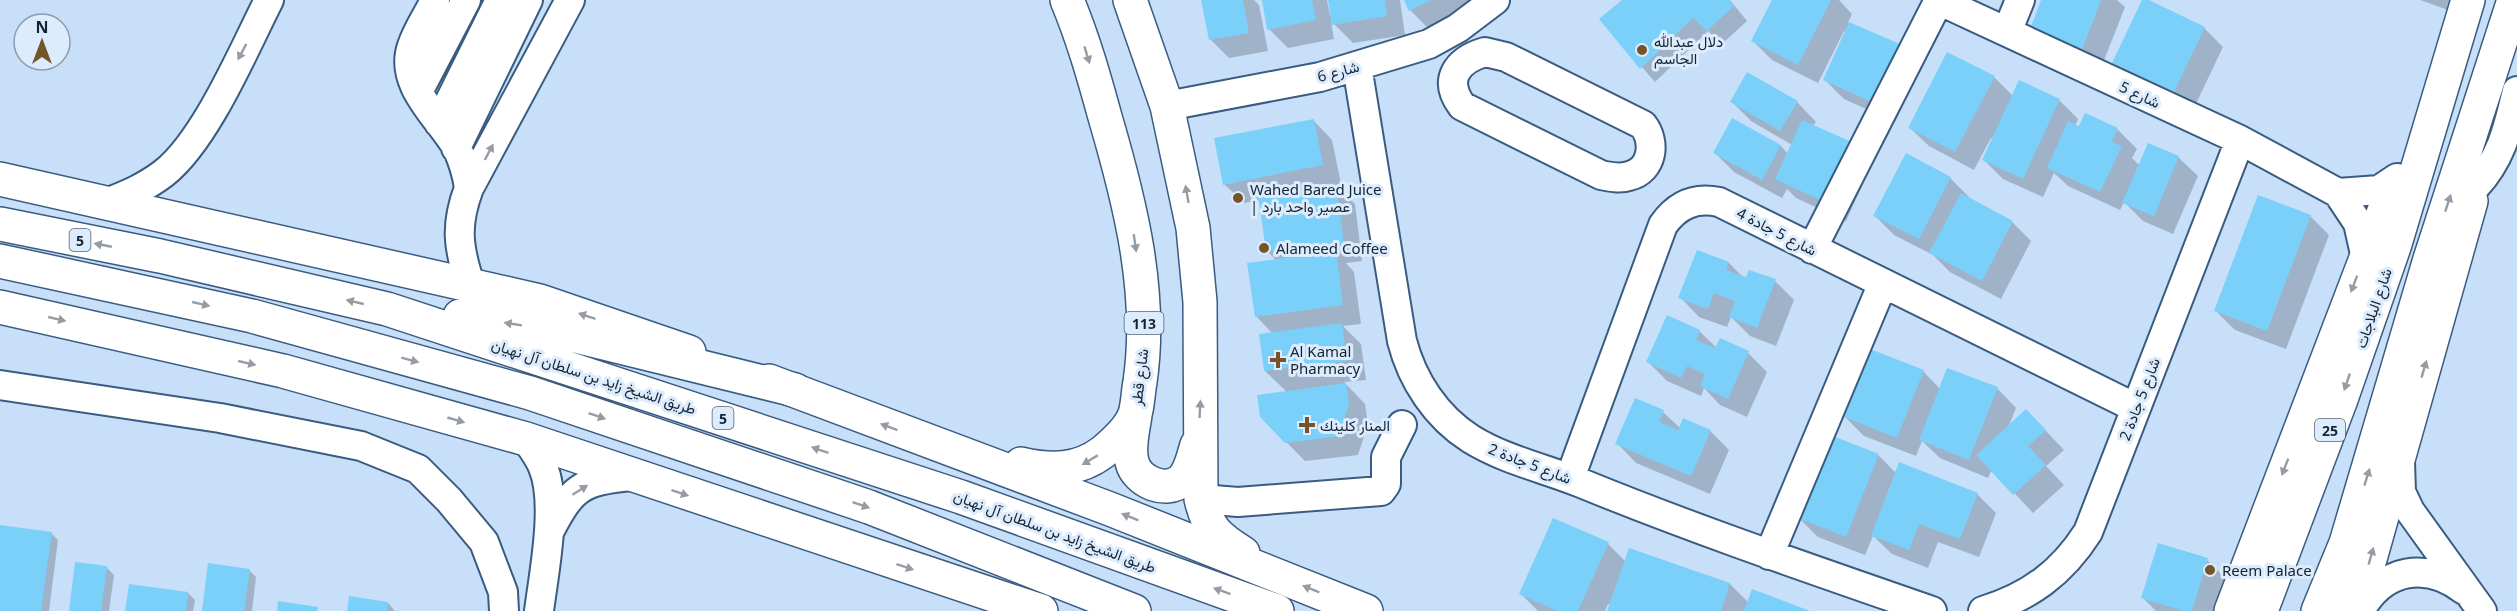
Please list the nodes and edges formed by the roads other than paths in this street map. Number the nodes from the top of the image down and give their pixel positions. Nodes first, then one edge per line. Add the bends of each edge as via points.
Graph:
1 (269, 0) edge
2 (435, 0) edge
3 (466, 0) edge
4 (500, 0) edge
5 (528, 0) edge
6 (570, 0) edge
7 (1067, 0) edge
8 (1130, 0) edge
9 (1495, 0) edge
10 (1938, 0) edge
11 (2020, 0) edge
12 (2514, 0) edge
13 (2465, 8) edge
14 (1458, 28) junction
15 (2007, 32) junction
16 (1429, 44) junction
17 (1463, 63) junction
18 (1357, 66) junction
19 (2517, 91) edge
20 (418, 92) junction
21 (1167, 106) junction
22 (439, 123) junction
23 (2240, 140) junction
24 (456, 148) junction
25 (2397, 178) junction
26 (0, 179) edge
27 (2475, 187) junction
28 (469, 188) junction
29 (2338, 194) junction
30 (106, 203) junction
31 (0, 224) edge
32 (1812, 249) junction
33 (2379, 251) junction
34 (0, 261) edge
35 (1883, 283) junction
36 (470, 284) junction
37 (0, 307) edge
38 (387, 309) junction
39 (0, 385) edge
40 (795, 390) junction
41 (2136, 408) junction
42 (1135, 415) junction
43 (1402, 425) dead end
44 (919, 438) junction
45 (526, 439) junction
46 (1199, 441) junction
47 (2403, 444) junction
48 (631, 476) junction
49 (1570, 478) junction
50 (1201, 499) junction
51 (549, 532) junction
52 (1769, 555) junction
53 (1280, 577) junction
54 (2475, 602) edge
55 (504, 611) edge
56 (539, 611) edge
57 (1041, 611) edge
58 (1134, 611) edge
59 (1277, 611) edge
60 (1366, 611) edge
61 (1932, 611) edge
62 (1983, 611) edge
63 (2231, 611) edge
64 (2261, 611) edge
65 (2318, 611) edge
66 (2350, 611) edge
67 (2360, 611) edge

1 -> 30 street via 188,149 146,185
2 - 20 street via 411,47 412,76
3 - 20 street
4 - 22 street
5 - 24 street
28 -> 6 street
7 -> 42 main road, شارع قطر / 113 via 1119,164 1135,237 1144,356
8 - 21 main road
9 - 14 street, شارع 6
10 - 15 street, شارع 5
10 - 32 street
11 - 15 street
12 - 27 main road
65 -> 12 main road via 2346,543 2430,259
13 - 25 main road
13 - 33 main road, شارع البلاجات / 25
14 - 16 street, شارع 6
14 - 17 street
15 - 23 street, شارع 5
16 - 17 street
16 - 18 street, شارع 6
17 - 17 street via 1453,83 1455,97 1462,106 1601,175 1631,176 1651,154 1652,142 1643,125 1506,57 1485,52
18 - 21 street, شارع 6 via 1320,77
18 - 49 street, شارع 5 جادة 2 via 1402,341 1417,381 1440,413 1470,438 1493,451
19 - 27 street via 2502,150
20 - 22 street
46 -> 21 main road via 1200,302 1193,228
22 - 24 street
23 - 29 street, شارع 5
23 - 41 street, شارع 5 جادة 2
24 - 28 street
25 - 29 street via 2379,190
25 - 33 main road
26 - 30 main road
47 -> 27 main road
28 - 36 street via 458,232
29 - 33 street, شارع 5
30 - 36 main road
38 -> 31 main road, طريق الشيخ زايد بن سلطان آل نهيان / 5 via 160,256
32 - 35 street, شارع 5 جادة 4
32 - 49 street, شارع 5 جادة 4 via 1719,202 1700,200 1675,211 1663,225
33 -> 63 main road
33 -> 64 main road, شارع البلاجات / 25 via 2340,402
34 -> 58 main road via 252,316 530,393 869,507
35 - 41 street, شارع 5 جادة 4
35 - 52 street
40 -> 36 main road via 540,301
37 -> 45 main road via 283,371
40 -> 38 main road via 547,329
59 -> 38 main road, طريق الشيخ زايد بن سلطان آل نهيان / 5 via 939,490
39 - 55 street via 220,418 361,446 418,469 484,542 503,592
44 -> 40 main road
41 - 62 street, شارع 5 جادة 2 via 2088,532 2077,549 2034,590
42 -> 44 main road, شارع قطر / 113 via 1117,441 1096,457 1081,466 1059,469
42 - 46 main road via 1132,465 1151,484 1173,485 1182,480
43 - 50 street via 1386,457 1386,484 1381,491 1238,502
53 -> 44 main road
45 - 48 main road
45 - 51 street via 547,480
46 - 50 main road
47 - 54 street via 2400,492
66 -> 47 main road via 2368,566
51 -> 48 street via 571,495 582,487 599,480
48 -> 57 main road
49 - 52 street, شارع 5 جادة 2
50 - 53 main road via 1214,532
51 - 56 street
52 - 61 street, شارع 5 جادة 2
60 -> 53 main road
54 - 67 street via 2451,580 2428,571 2392,577 2367,597

